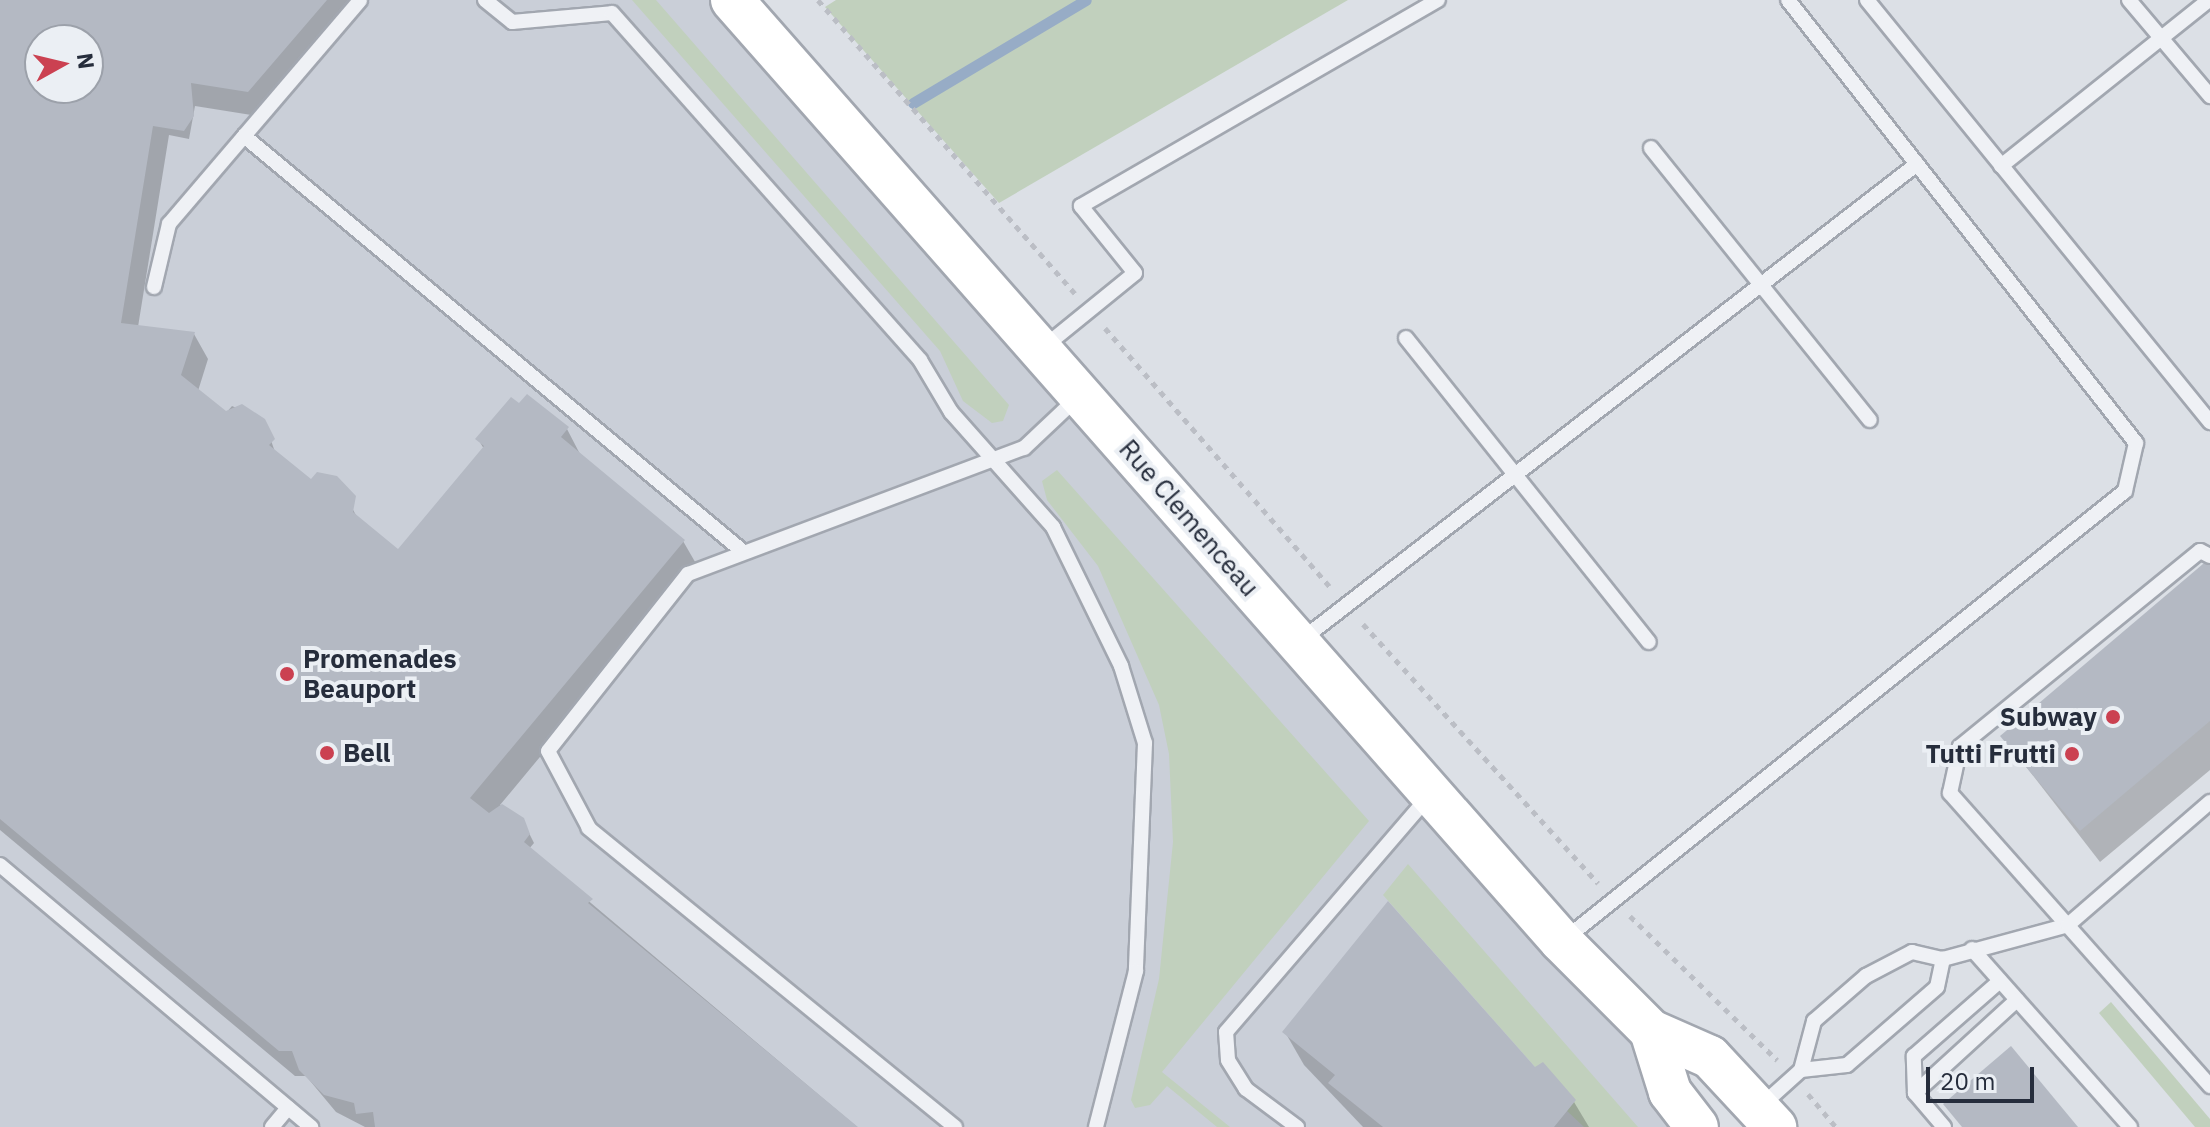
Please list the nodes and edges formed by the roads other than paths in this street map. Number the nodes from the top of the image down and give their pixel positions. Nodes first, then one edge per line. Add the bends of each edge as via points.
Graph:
1 (360, 0) edge
2 (485, 0) edge
3 (1438, 0) edge
4 (1788, 0) edge
5 (1867, 0) edge
6 (2129, 0) edge
7 (2209, 0) edge
8 (743, 4) edge
9 (2160, 39) junction
10 (2210, 96) edge
11 (244, 136) junction
12 (1651, 148) dead end
13 (1917, 164) junction
14 (2001, 166) junction
15 (154, 287) dead end
16 (1759, 289) junction
17 (1406, 338) dead end
18 (1041, 350) junction
19 (1080, 395) junction
20 (1870, 420) dead end
21 (2210, 422) edge
22 (995, 460) junction
23 (1515, 475) junction
24 (741, 550) junction
25 (2210, 556) edge
26 (1298, 642) junction
27 (1649, 642) dead end
28 (1431, 793) junction
29 (2210, 802) edge
30 (0, 865) edge
31 (2068, 925) junction
32 (1561, 941) junction
33 (1972, 949) junction
34 (1943, 959) junction
35 (2000, 981) junction
36 (2017, 1000) junction
37 (1651, 1031) junction
38 (1797, 1074) junction
39 (2210, 1086) edge
40 (1915, 1093) junction
41 (288, 1108) junction
42 (1766, 1118) edge
43 (272, 1127) edge
44 (311, 1127) edge
45 (955, 1127) edge
46 (1096, 1127) edge
47 (1297, 1127) edge
48 (1697, 1127) edge
49 (1944, 1127) edge
50 (2130, 1127) edge

1 - 11 lane
2 - 22 lane via 512,22 612,13 920,360 951,412
3 - 18 lane via 1081,206 1135,273
4 - 13 lane
5 - 14 lane
6 - 9 lane
7 - 9 lane
8 - 18 street, Rue Clemenceau
9 - 10 lane
9 - 14 lane
11 - 15 lane via 169,224
11 - 24 lane
12 - 16 lane
13 - 16 lane
13 - 32 lane via 2136,443 2125,491
14 - 21 lane
16 - 20 lane
16 - 23 lane
17 - 23 lane
18 - 19 street, Rue Clemenceau
19 - 22 lane via 1024,448
19 - 26 street, Rue Clemenceau
22 - 24 lane
22 - 46 lane via 1053,527 1121,666 1145,743 1136,971
23 - 26 lane
23 - 27 lane
24 - 45 lane via 688,574 548,751 589,828
25 - 31 lane via 2200,551 1960,747 1950,793
26 - 28 street, Rue Clemenceau
28 - 32 street, Rue Clemenceau
28 - 47 lane via 1226,1032 1228,1060 1246,1089
29 - 31 lane
30 - 41 lane
31 - 33 lane
31 - 39 lane
32 - 37 street, Rue Clemenceau
33 - 34 lane
33 - 35 lane
34 - 38 lane via 1937,987 1847,1065
34 - 38 lane via 1912,952 1866,976 1814,1021
35 - 36 lane
35 - 40 lane via 1914,1056
36 - 40 lane
36 - 50 lane
37 - 42 street, Rue Clemenceau via 1710,1057
37 - 48 street, Rue Clemenceau via 1670,1092
38 - 42 lane
40 - 49 lane
41 - 43 lane
41 - 44 lane

